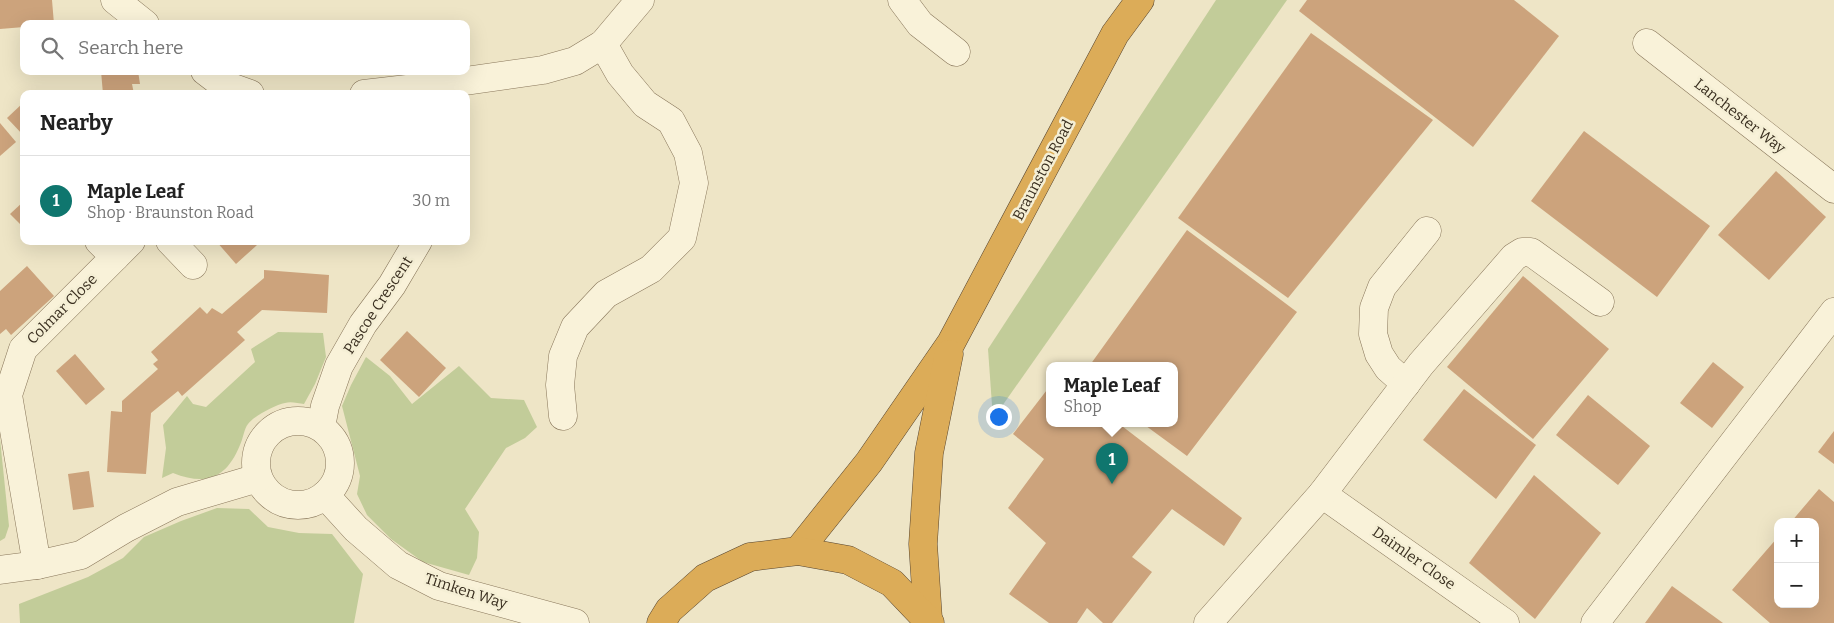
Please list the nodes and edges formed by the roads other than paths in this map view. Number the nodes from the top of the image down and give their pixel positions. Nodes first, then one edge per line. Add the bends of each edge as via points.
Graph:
1 (115, 0) edge
2 (640, 0) edge
3 (902, 0) edge
4 (1140, 0) edge
5 (140, 20) edge
6 (1647, 43) dead end
7 (603, 44) junction
8 (956, 52) dead end
9 (211, 75) edge
10 (239, 90) edge
11 (422, 90) edge
12 (1834, 189) edge
13 (1427, 231) dead end
14 (121, 245) edge
15 (174, 245) edge
16 (416, 245) edge
17 (193, 265) dead end
18 (1600, 302) dead end
19 (1834, 312) edge
20 (951, 343) junction
21 (1406, 384) junction
22 (563, 416) dead end
23 (321, 427) junction
24 (258, 478) junction
25 (1322, 494) junction
26 (325, 495) junction
27 (798, 551) junction
28 (37, 565) junction
29 (0, 570) edge
30 (929, 621) edge
31 (575, 623) edge
32 (662, 623) edge
33 (1208, 623) edge
34 (1505, 623) edge
35 (1595, 623) edge

1 - 5 street
2 - 7 street
3 - 8 street via 920,24
4 - 20 highway, Braunston Road via 1115,34
6 - 12 street, Lanchester Way
7 - 11 street via 575,61 544,70
7 - 22 street via 620,74 645,104 671,121 688,153 694,183 682,238 652,269 606,294 575,327 563,356 560,385
9 - 10 street via 222,84
13 - 21 street via 1382,287 1374,308 1373,334 1379,354 1388,368
14 - 28 street, Colmar Close via 23,349 8,395
15 - 17 street
16 - 23 street, Pascoe Crescent via 339,366
18 - 21 street via 1531,252 1522,252 1514,257
19 - 35 street
20 - 27 highway, Braunston Road via 869,462
20 - 30 highway, Braunston Road via 929,453 923,544
21 - 25 street
23 - 24 street via 292,420 273,429 262,439 258,449
23 - 26 street via 338,448 340,470 335,484
24 - 26 street via 267,493 294,505 312,503
24 - 28 street via 177,502 81,555
25 - 33 street
25 - 34 street, Daimler Close
26 - 31 street, Timken Way via 356,529 398,565 439,586
27 - 30 highway via 848,560 892,583
27 - 32 highway via 750,557 705,578 669,610
28 - 29 street

